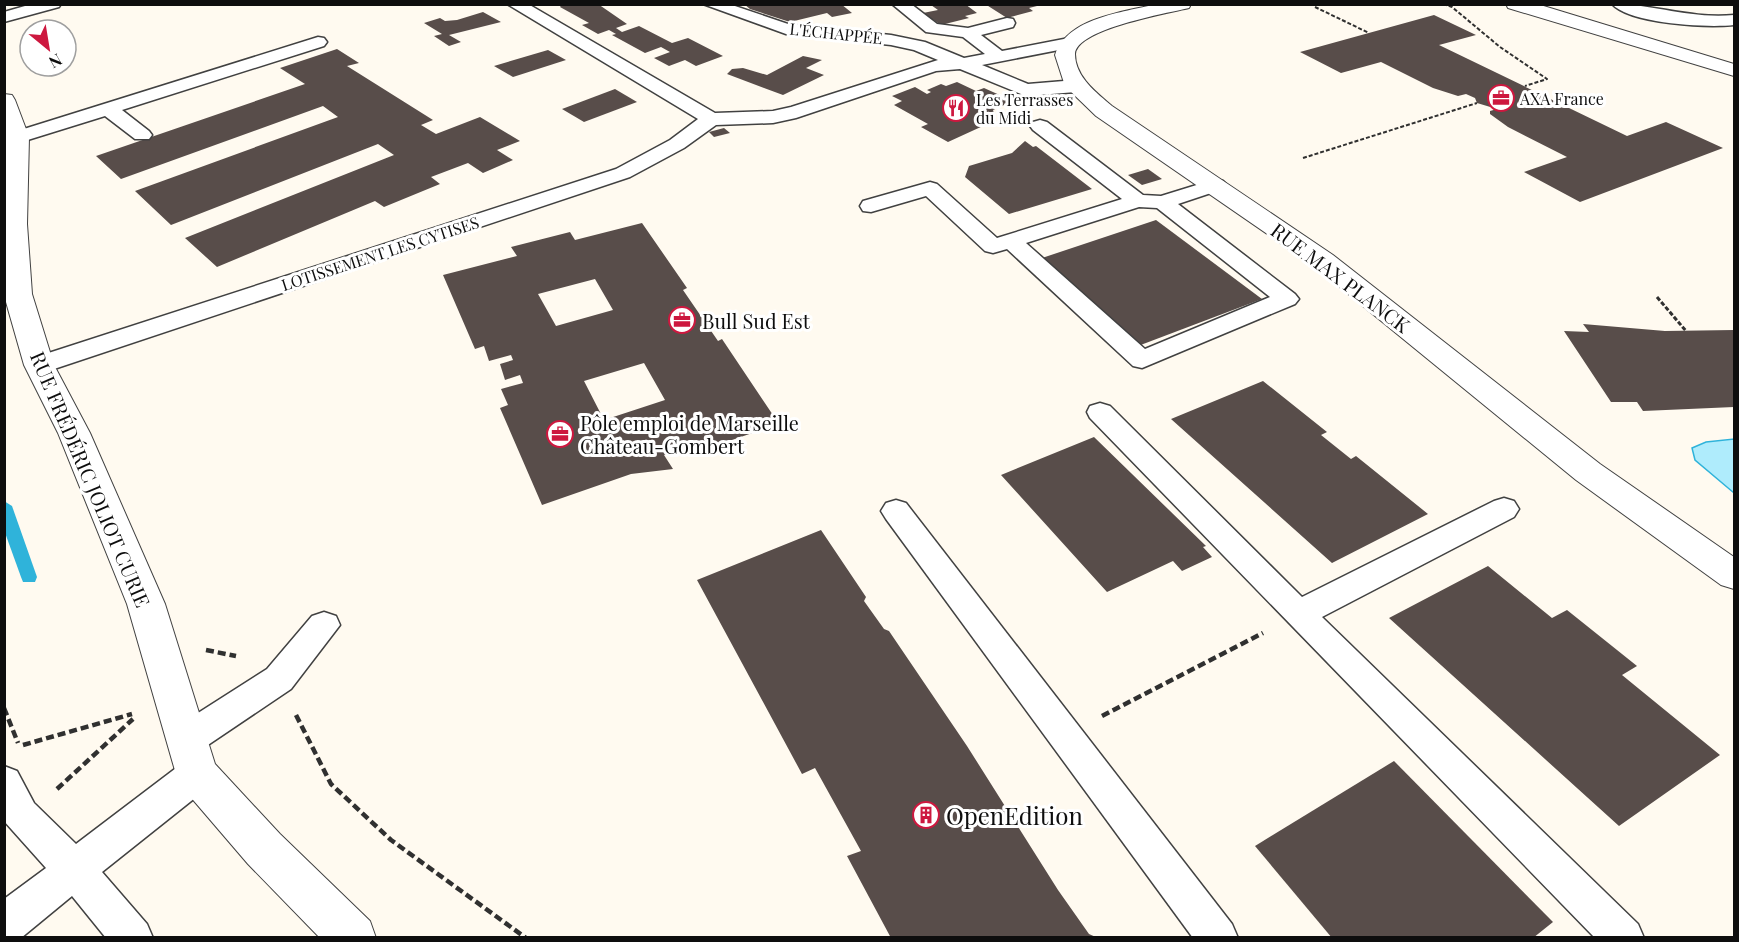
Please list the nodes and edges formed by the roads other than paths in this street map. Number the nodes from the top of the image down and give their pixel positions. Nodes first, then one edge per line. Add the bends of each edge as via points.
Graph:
1 (53, 4) edge
2 (516, 4) edge
3 (711, 4) edge
4 (900, 4) edge
5 (1182, 4) edge
6 (1515, 4) edge
7 (1620, 4) edge
8 (4, 17) edge
9 (1734, 20) edge
10 (1007, 23) dead end
11 (968, 33) junction
12 (318, 42) dead end
13 (1069, 43) junction
14 (998, 56) junction
15 (961, 64) junction
16 (1734, 70) edge
17 (1076, 86) junction
18 (4, 100) edge
19 (110, 110) junction
20 (711, 119) junction
21 (1040, 126) dead end
22 (142, 135) dead end
23 (18, 137) junction
24 (1216, 184) junction
25 (1150, 201) junction
26 (871, 206) dead end
27 (1011, 241) junction
28 (39, 365) junction
29 (1100, 412) dead end
30 (1504, 509) dead end
31 (896, 511) dead end
32 (1734, 575) edge
33 (1298, 614) junction
34 (324, 625) dead end
35 (192, 757) junction
36 (4, 783) edge
37 (75, 870) junction
38 (4, 925) edge
39 (133, 938) edge
40 (353, 938) edge
41 (1218, 938) edge
42 (1624, 938) edge

1 - 8 lane
2 - 20 lane
3 - 15 lane, L'ÉCHAPPÉE via 786,29 891,39
4 - 11 lane via 932,28
5 - 13 street via 1111,21
6 - 16 street
7 - 9 lane via 1688,20
10 - 11 lane
11 - 14 lane
12 - 19 lane
13 - 14 lane
13 - 17 street, RUE MAX PLANCK via 1065,55
14 - 15 lane
15 - 17 lane, L'ÉCHAPPÉE via 1026,90
15 - 20 lane via 934,66 785,115
17 - 24 street, RUE MAX PLANCK via 1104,111
18 - 23 street, RUE FRÉDÉRIC JOLIOT CURIE
19 - 22 lane
19 - 23 lane
20 - 28 lane, LOTISSEMENT LES CYTISES via 677,144 623,173
21 - 25 lane
23 - 28 street, RUE FRÉDÉRIC JOLIOT CURIE via 14,224 18,294
24 - 25 lane
24 - 32 street, RUE MAX PLANCK via 1324,261 1588,472
25 - 27 lane
25 - 27 lane via 1287,299 1142,360
26 - 27 lane via 930,189 993,246
28 - 35 street, RUE FRÉDÉRIC JOLIOT CURIE via 74,433 146,604
29 - 33 lane
30 - 33 lane
31 - 41 lane
33 - 42 lane
34 - 35 lane via 279,679
35 - 37 lane
35 - 40 street, RUE FRÉDÉRIC JOLIOT CURIE via 264,849
36 - 37 lane via 21,815
37 - 38 lane
37 - 39 lane

